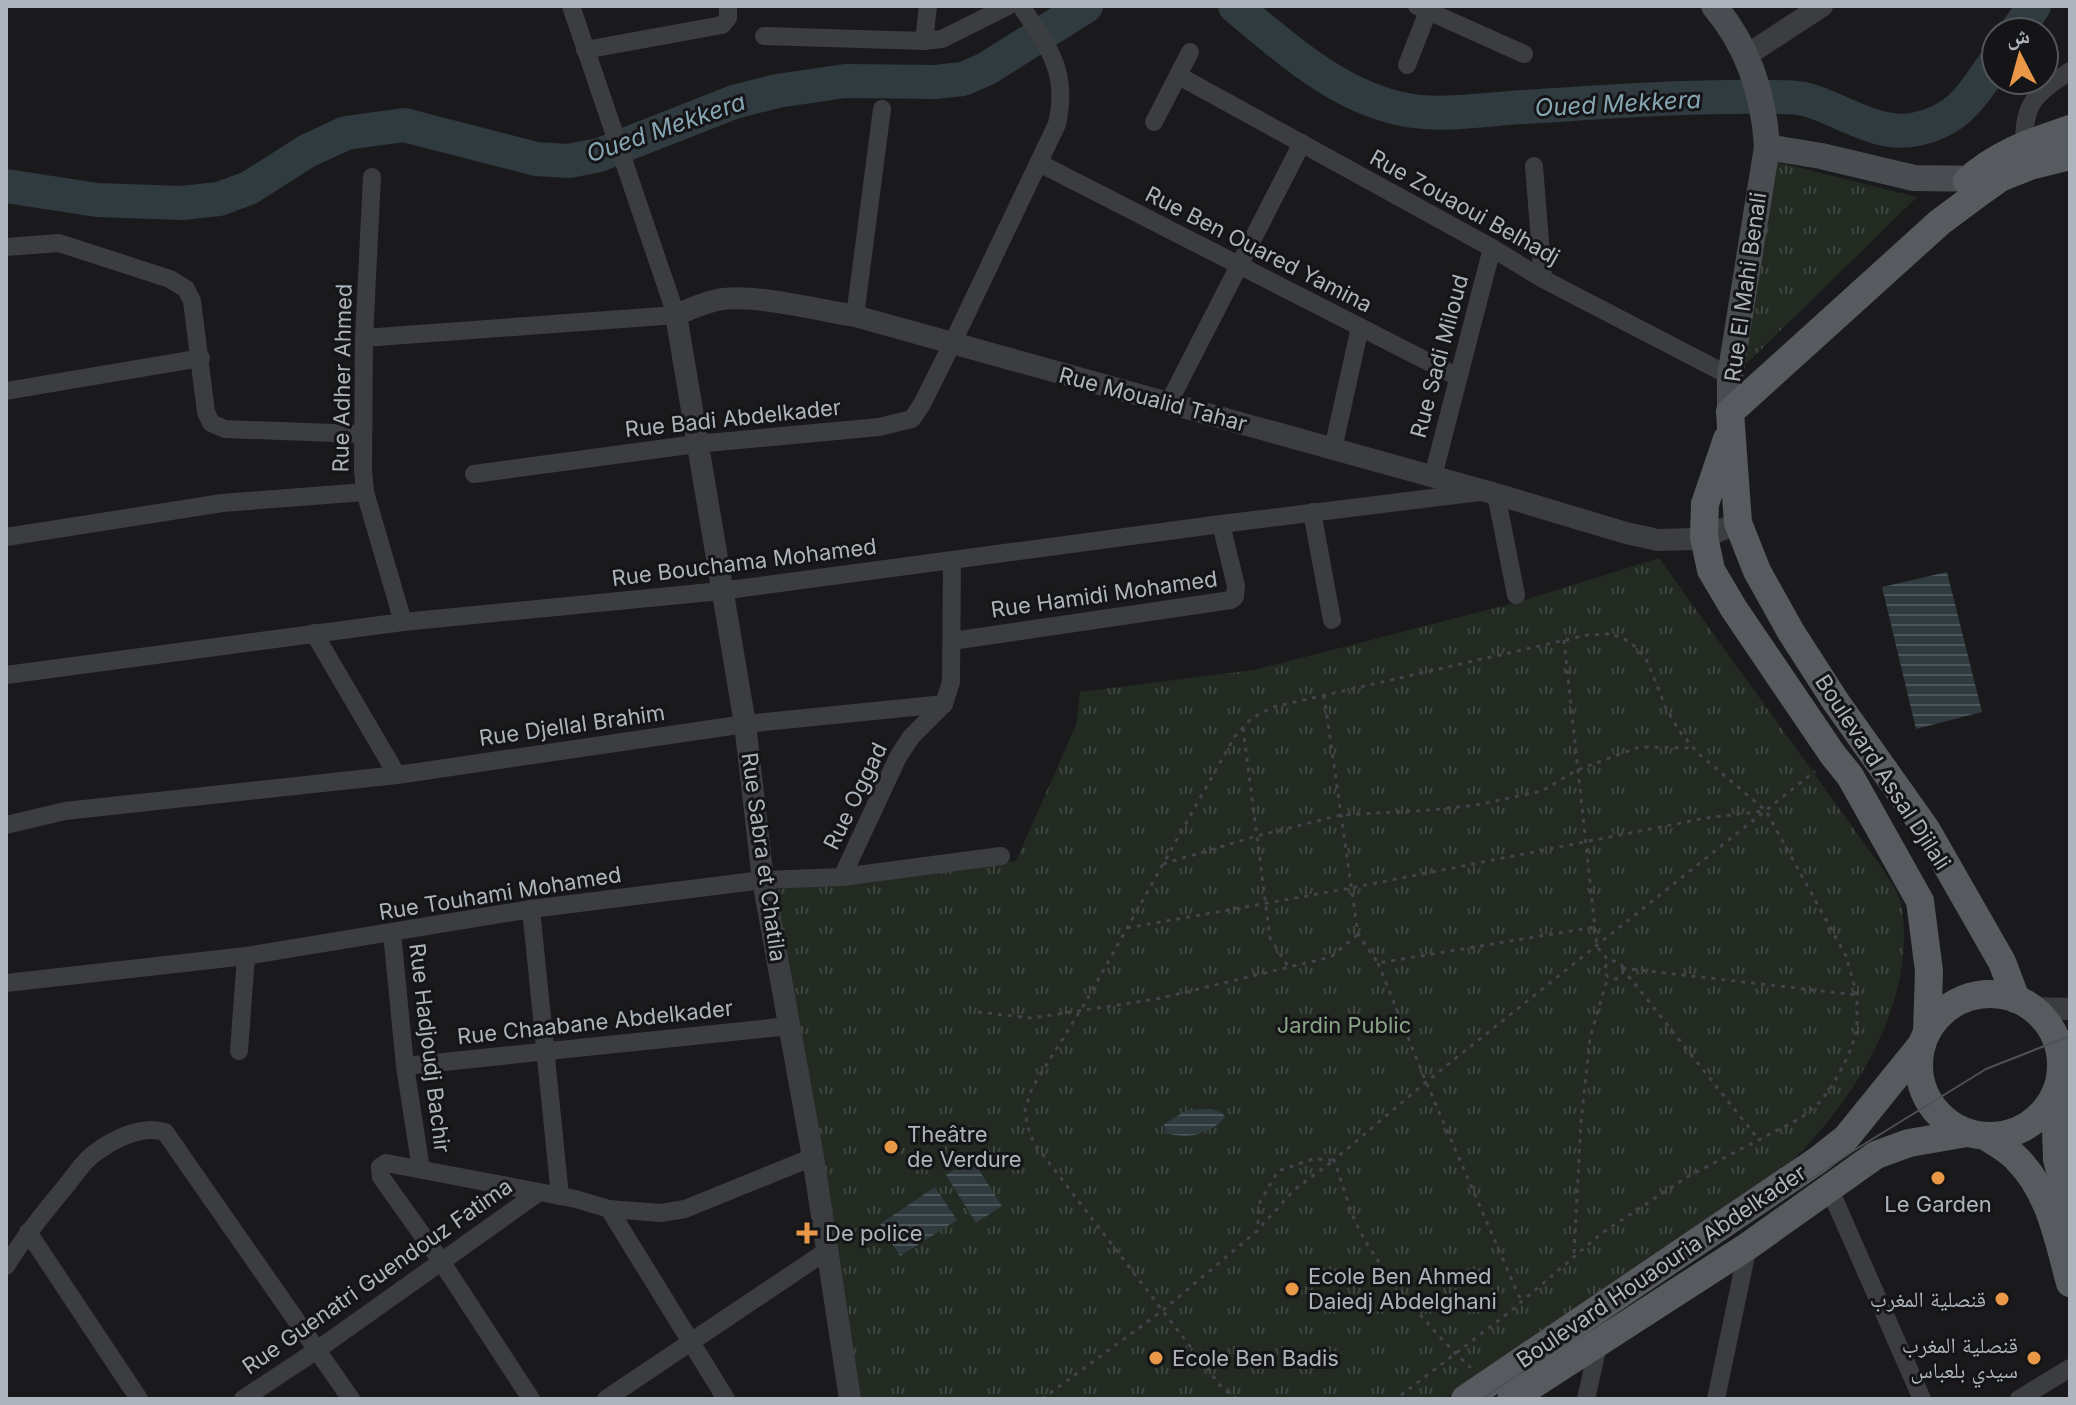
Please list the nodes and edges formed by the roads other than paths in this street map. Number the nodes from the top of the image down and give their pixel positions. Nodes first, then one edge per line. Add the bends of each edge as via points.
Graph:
1 (571, 6) edge
2 (728, 6) edge
3 (928, 6) edge
4 (1008, 6) edge
5 (1714, 6) edge
6 (1822, 6) edge
7 (1425, 8) edge
8 (1024, 11) edge
9 (764, 36) dead end
10 (924, 41) junction
11 (585, 50) junction
12 (1190, 52) dead end
13 (1524, 54) dead end
14 (1748, 59) junction
15 (1407, 65) dead end
16 (2070, 71) edge
17 (1179, 76) junction
18 (882, 109) dead end
19 (1154, 122) dead end
20 (2070, 129) edge
21 (1766, 139) junction
22 (1302, 143) junction
23 (2017, 148) junction
24 (2070, 156) edge
25 (1039, 163) junction
26 (1534, 166) dead end
27 (1893, 174) junction
28 (372, 177) dead end
29 (2000, 178) junction
30 (1968, 180) junction
31 (1940, 222) junction
32 (6, 247) edge
33 (1492, 248) junction
34 (1238, 265) junction
35 (1543, 279) junction
36 (676, 315) junction
37 (855, 316) junction
38 (1360, 327) junction
39 (364, 338) junction
40 (952, 344) junction
41 (201, 358) junction
42 (1730, 376) junction
43 (1458, 377) junction
44 (6, 391) edge
45 (1168, 404) junction
46 (1730, 420) junction
47 (361, 434) junction
48 (696, 444) junction
49 (1333, 449) junction
50 (474, 474) dead end
51 (1433, 476) junction
52 (365, 492) junction
53 (1491, 492) junction
54 (1312, 512) junction
55 (1738, 523) junction
56 (1221, 524) junction
57 (6, 537) edge
58 (1704, 537) junction
59 (952, 561) junction
60 (721, 591) junction
61 (1516, 595) dead end
62 (1332, 620) dead end
63 (403, 622) junction
64 (314, 633) junction
65 (952, 641) junction
66 (1798, 641) junction
67 (1775, 667) junction
68 (6, 675) edge
69 (944, 704) junction
70 (745, 724) junction
71 (1861, 738) junction
72 (1833, 755) junction
73 (397, 775) junction
74 (6, 825) edge
75 (1001, 856) dead end
76 (842, 877) junction
77 (763, 880) junction
78 (531, 909) junction
79 (392, 933) junction
80 (246, 956) junction
81 (6, 983) edge
82 (2025, 1004) junction
83 (2070, 1009) edge
84 (790, 1026) junction
85 (1924, 1038) junction
86 (239, 1051) dead end
87 (546, 1051) junction
88 (2066, 1060) edge
89 (405, 1066) junction
90 (2055, 1096) junction
91 (1977, 1135) junction
92 (813, 1157) junction
93 (421, 1169) junction
94 (1839, 1183) junction
95 (538, 1193) junction
96 (560, 1196) junction
97 (609, 1209) junction
98 (2070, 1211) edge
99 (28, 1232) junction
100 (1748, 1246) junction
101 (828, 1250) junction
102 (441, 1261) junction
103 (6, 1266) edge
104 (2070, 1283) edge
105 (1599, 1341) junction
106 (690, 1343) junction
107 (317, 1350) junction
108 (2070, 1368) edge
109 (1476, 1391) edge
110 (139, 1399) edge
111 (243, 1399) edge
112 (351, 1399) edge
113 (531, 1399) edge
114 (606, 1399) edge
115 (726, 1399) edge
116 (850, 1399) edge
117 (1511, 1399) edge
118 (1586, 1399) edge
119 (1716, 1399) edge
120 (1922, 1399) edge
121 (2019, 1399) edge

1 - 11 street
2 - 11 street via 722,25
3 - 10 street
4 - 10 street via 942,39
5 - 14 main road
6 - 14 street via 1778,32
7 - 13 street
7 - 15 street
8 - 25 street via 1055,58 1061,94 1059,114
9 - 10 street
11 - 36 street
12 - 17 street
14 - 21 main road
16 - 23 street via 2027,108
17 - 19 street
17 - 22 street, Rue Zouaoui Belhadj
18 - 37 street
20 - 23 main road
21 - 27 main road
21 - 42 main road, Rue El Mahi Benali
22 - 33 street, Rue Zouaoui Belhadj
22 - 34 street
23 - 27 main road
23 - 30 main road
24 - 29 main road
25 - 34 street, Rue Ben Ouared Yamina
25 - 40 street
26 - 35 street
27 - 30 main road
28 - 39 street, Rue Adher Ahmed
29 - 30 main road
29 - 31 main road
30 - 31 main road
31 - 46 main road
32 - 41 street via 59,243 170,279 186,289 192,301
33 - 35 street, Rue Zouaoui Belhadj
33 - 43 street, Rue Sadi Miloud
34 - 38 street, Rue Ben Ouared Yamina
34 - 45 street
35 - 42 street, Rue Zouaoui Belhadj
36 - 37 street, Rue Moualid Tahar via 720,299 748,299
36 - 39 street
36 - 48 street, Rue Sabra et Chatila
37 - 40 street, Rue Moualid Tahar
38 - 43 street, Rue Ben Ouared Yamina
38 - 49 street
39 - 47 street, Rue Adher Ahmed
40 - 45 street, Rue Moualid Tahar
40 - 48 street, Rue Badi Abdelkader via 912,419 879,427
41 - 44 street
41 - 47 street via 211,423 225,429
42 - 46 main road, Rue El Mahi Benali
43 - 51 street, Rue Sadi Miloud
45 - 49 street, Rue Moualid Tahar
46 - 55 main road, Boulevard Assal Djilali
46 - 58 main road via 1705,504
47 - 52 street, Rue Adher Ahmed
48 - 50 street, Rue Badi Abdelkader
48 - 60 street, Rue Sabra et Chatila
49 - 51 street, Rue Moualid Tahar
51 - 53 street, Rue Moualid Tahar
52 - 57 street via 222,503
52 - 63 street, Rue Adher Ahmed
53 - 54 street, Rue Bouchama Mohamed
53 - 58 street, Rue Moualid Tahar via 1658,540
53 - 61 street
54 - 56 street, Rue Bouchama Mohamed
54 - 62 street
55 - 58 street, Rue Moualid Tahar
55 - 66 main road, Boulevard Assal Djilali via 1757,571
56 - 59 street, Rue Bouchama Mohamed
56 - 65 street, Rue Hamidi Mohamed via 1236,586 1231,600
58 - 67 main road via 1711,570
59 - 60 street, Rue Bouchama Mohamed
59 - 65 street
60 - 63 street, Rue Bouchama Mohamed
60 - 70 street, Rue Sabra et Chatila
63 - 64 street, Rue Bouchama Mohamed
64 - 68 street, Rue Bouchama Mohamed
64 - 73 street
65 - 69 street via 951,682
66 - 67 main road
66 - 71 main road, Boulevard Assal Djilali
67 - 72 main road
69 - 70 street, Rue Djellal Brahim
69 - 76 street, Rue Oggad via 898,757
70 - 73 street, Rue Djellal Brahim
70 - 77 street, Rue Sabra et Chatila
71 - 72 main road
71 - 82 main road, Boulevard Assal Djilali via 1926,829
72 - 85 main road via 1920,901 1928,957
73 - 74 street, Rue Djellal Brahim via 65,811
75 - 76 street, Rue Touhami Mohamed
76 - 77 street, Rue Touhami Mohamed
77 - 78 street, Rue Touhami Mohamed
77 - 84 street, Rue Sabra et Chatila
78 - 79 street, Rue Touhami Mohamed
78 - 87 street
79 - 80 street, Rue Touhami Mohamed
79 - 89 street, Rue Hadjoudj Bachir
80 - 81 street, Rue Touhami Mohamed
80 - 86 street
82 - 83 street
82 - 85 main road via 1996,994 1976,995 1939,1015
82 - 88 main road via 2048,1022
84 - 87 street, Rue Chaabane Abdelkader
84 - 92 street, Rue Sabra et Chatila
85 - 91 main road via 1919,1059 1930,1104 1945,1120
85 - 109 main road, Boulevard Houaouria Abdelkader via 1846,1138
87 - 89 street, Rue Chaabane Abdelkader
87 - 96 street
88 - 90 main road
89 - 93 street, Rue Hadjoudj Bachir
90 - 91 main road via 2020,1131
90 - 98 main road via 2057,1159
91 - 94 main road, Boulevard Houaouria Abdelkader via 1894,1147
91 - 104 main road via 2016,1157 2039,1188
92 - 97 street via 685,1209
92 - 101 street, Rue Sabra et Chatila
93 - 95 street
93 - 102 street via 386,1163 380,1167 381,1177
94 - 100 main road, Boulevard Houaouria Abdelkader
94 - 120 street
95 - 96 street
95 - 102 street, Rue Guenatri Guendouz Fatima
96 - 97 street
97 - 106 street
99 - 103 street
99 - 107 street via 90,1157 139,1131 165,1132
99 - 110 street
100 - 105 main road, Boulevard Houaouria Abdelkader
100 - 119 street
101 - 106 street
101 - 116 street, Rue Sabra et Chatila
102 - 107 street, Rue Guenatri Guendouz Fatima
102 - 113 street
105 - 117 main road, Boulevard Houaouria Abdelkader
105 - 118 street
106 - 114 street
106 - 115 street
107 - 111 street, Rue Guenatri Guendouz Fatima
107 - 112 street
108 - 121 street

